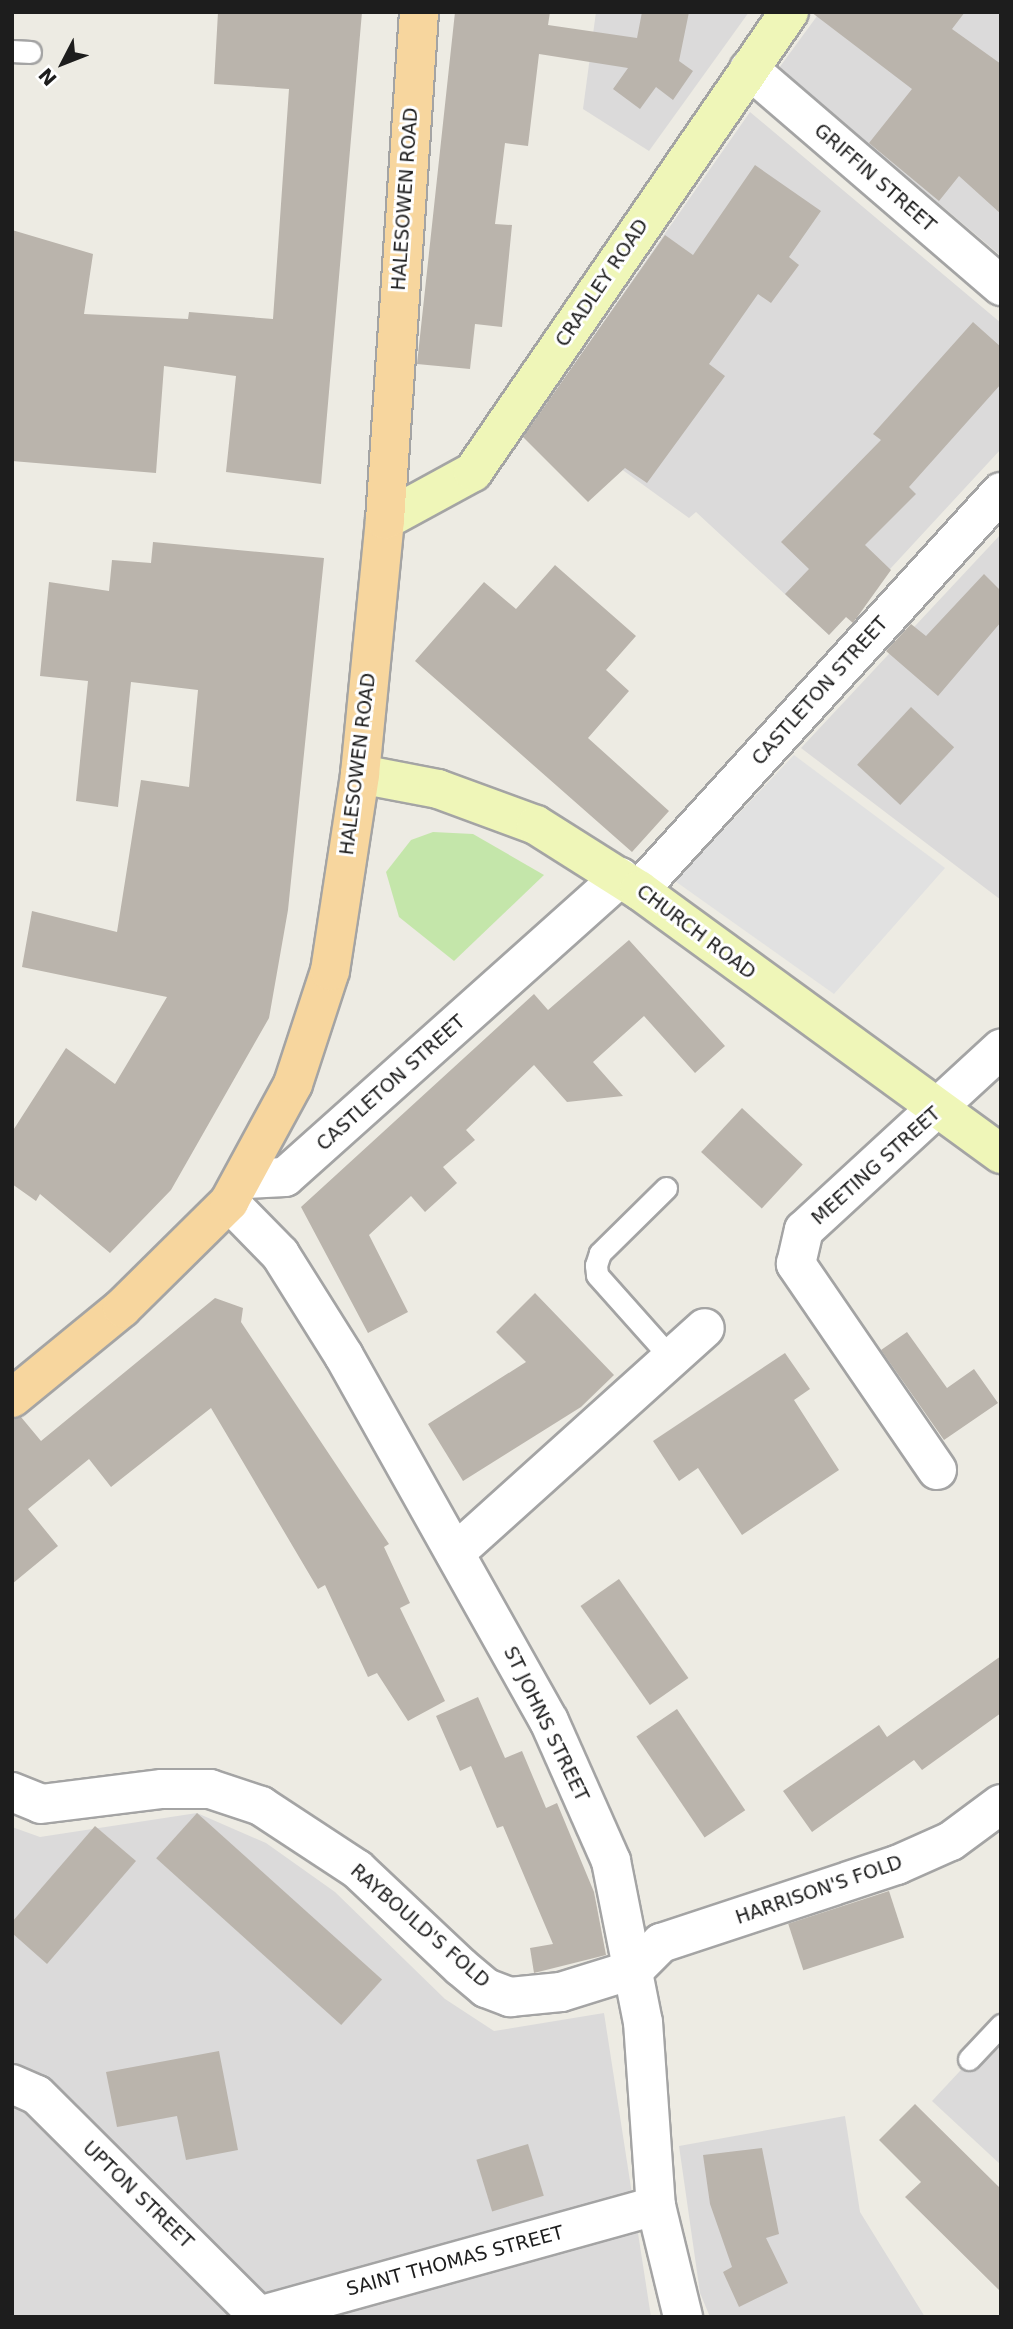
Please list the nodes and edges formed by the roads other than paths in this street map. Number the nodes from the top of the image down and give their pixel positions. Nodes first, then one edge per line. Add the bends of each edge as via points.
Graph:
1 (419, 12) edge
2 (789, 12) edge
3 (749, 69) junction
4 (1001, 286) edge
5 (1001, 492) edge
6 (385, 520) junction
7 (360, 774) junction
8 (630, 883) junction
9 (1001, 1049) edge
10 (939, 1110) junction
11 (1001, 1154) edge
12 (666, 1188) dead end
13 (237, 1190) junction
14 (705, 1328) dead end
15 (671, 1358) junction
16 (12, 1398) edge
17 (937, 1470) dead end
18 (454, 1553) junction
19 (12, 1792) edge
20 (1001, 1804) edge
21 (635, 1969) junction
22 (1001, 2025) edge
23 (969, 2059) dead end
24 (12, 2084) edge
25 (656, 2206) junction
26 (256, 2316) edge
27 (683, 2317) edge

1 - 6 main road, HALESOWEN ROAD
2 - 3 street, CRADLEY ROAD
3 - 4 street, GRIFFIN STREET
3 - 6 street, CRADLEY ROAD via 473,472
5 - 8 street, CASTLETON STREET
6 - 7 main road, HALESOWEN ROAD
7 - 8 street, CHURCH ROAD via 438,789 536,825
7 - 13 main road, HALESOWEN ROAD via 330,971 292,1084
8 - 10 street, CHURCH ROAD
8 - 13 street, CASTLETON STREET via 285,1177
9 - 10 street, MEETING STREET
10 - 11 street, CHURCH ROAD
10 - 17 street, MEETING STREET via 804,1230 796,1264
12 - 15 lane via 600,1253 596,1265 597,1275
13 - 16 main road, HALESOWEN ROAD via 122,1308
13 - 18 street, ST JOHNS STREET via 280,1254
14 - 15 street
15 - 18 street
18 - 21 street, ST JOHNS STREET via 549,1721 611,1861
19 - 21 street, RAYBOULD'S FOLD via 41,1804 162,1789 210,1789 261,1806 357,1869 486,1988 510,1997 561,1992
20 - 21 street, HARRISON'S FOLD via 951,1841 897,1865 661,1943
21 - 25 street, ST JOHNS STREET
22 - 23 lane
24 - 26 street, UPTON STREET via 37,2095
25 - 26 street, SAINT THOMAS STREET
25 - 27 street, ST JOHNS STREET

